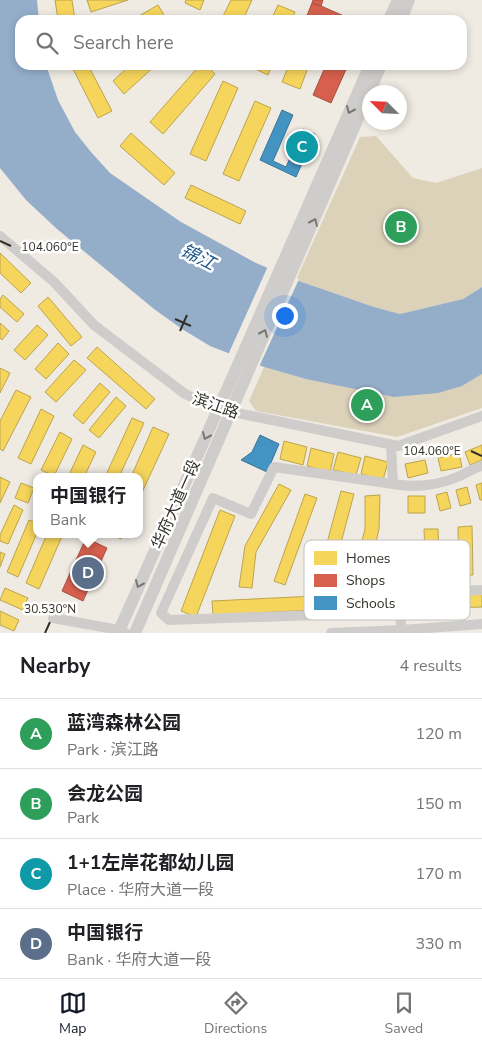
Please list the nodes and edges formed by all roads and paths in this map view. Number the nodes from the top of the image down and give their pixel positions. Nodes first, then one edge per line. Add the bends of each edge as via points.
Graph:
1 (398, 0) edge
2 (409, 0) edge
3 (391, 15) edge
4 (403, 15) edge
5 (368, 70) edge
6 (379, 70) edge
7 (0, 236) edge
8 (287, 265) junction
9 (225, 410) junction
10 (482, 416) edge
11 (391, 445) junction
12 (482, 466) edge
13 (393, 484) junction
14 (196, 490) junction
15 (213, 498) junction
16 (304, 615) edge
17 (53, 618) dead end
18 (400, 620) edge
19 (482, 624) edge
20 (402, 630) junction
21 (482, 630) edge
22 (121, 632) edge
23 (135, 633) edge
24 (331, 633) edge
25 (447, 633) edge

1 - 3 main road
2 - 4 main road
5 -> 8 main road
8 -> 6 main road
7 - 9 street, 滨江路 via 54,282 94,325 185,394
8 - 9 main road, 华府大道一段
9 - 11 street, 滨江路
9 - 14 main road
9 -> 22 main road, 华府大道一段
10 - 11 street, 滨江路 via 398,446
11 - 13 street
12 - 13 street via 429,485 409,487
13 - 15 street via 274,467 251,514
14 - 15 street
14 - 23 main road
15 - 16 street via 161,613 169,620
17 - 22 street
18 - 20 street
19 - 20 street
20 - 24 street
21 - 25 street

